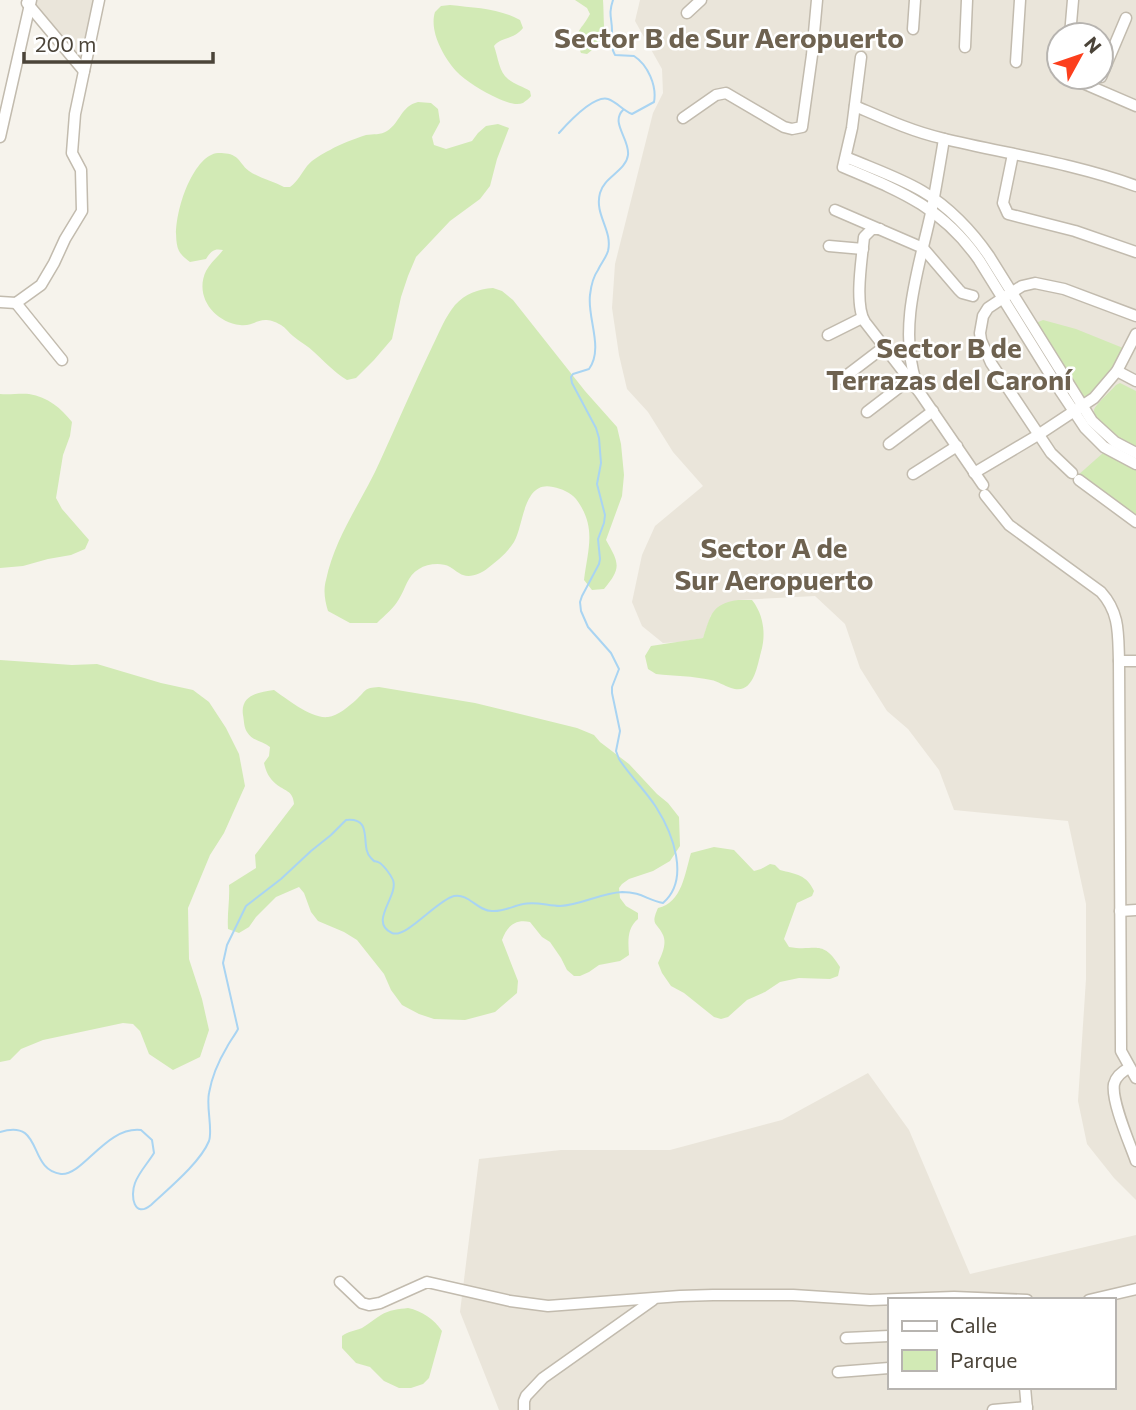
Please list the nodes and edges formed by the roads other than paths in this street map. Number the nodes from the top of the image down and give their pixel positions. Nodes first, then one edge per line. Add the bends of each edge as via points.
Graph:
1 (99, 0) edge
2 (701, 0) edge
3 (817, 0) edge
4 (915, 0) edge
5 (967, 0) edge
6 (1020, 0) edge
7 (1073, 0) edge
8 (28, 2) edge
9 (687, 13) dead end
10 (1126, 18) dead end
11 (1071, 21) edge
12 (913, 29) dead end
13 (1115, 44) edge
14 (965, 47) dead end
15 (861, 57) dead end
16 (1016, 62) dead end
17 (84, 71) junction
18 (1101, 91) edge
19 (855, 106) junction
20 (1136, 106) edge
21 (683, 118) dead end
22 (0, 136) edge
23 (944, 139) junction
24 (1013, 154) junction
25 (844, 162) junction
26 (1136, 186) edge
27 (933, 198) junction
28 (835, 210) dead end
29 (932, 210) junction
30 (880, 229) junction
31 (829, 246) dead end
32 (923, 248) junction
33 (863, 249) junction
34 (1136, 252) edge
35 (1007, 295) junction
36 (973, 296) dead end
37 (0, 302) edge
38 (16, 303) junction
39 (1136, 316) edge
40 (862, 318) junction
41 (1136, 334) edge
42 (828, 335) dead end
43 (884, 347) junction
44 (62, 359) dead end
45 (1117, 371) junction
46 (842, 379) dead end
47 (910, 379) junction
48 (1136, 381) edge
49 (920, 393) junction
50 (1079, 410) junction
51 (933, 411) junction
52 (867, 412) dead end
53 (1038, 435) junction
54 (889, 443) dead end
55 (957, 446) junction
56 (1136, 453) edge
57 (1136, 464) edge
58 (974, 473) junction
59 (913, 474) dead end
60 (1136, 522) edge
61 (1119, 661) junction
62 (1136, 661) edge
63 (1136, 910) edge
64 (1120, 911) junction
65 (1129, 1068) junction
66 (1136, 1078) edge
67 (1136, 1161) edge
68 (340, 1282) dead end
69 (1136, 1289) edge
70 (926, 1298) edge
71 (978, 1298) edge
72 (1097, 1298) edge
73 (654, 1299) junction
74 (888, 1299) edge
75 (888, 1336) edge
76 (846, 1338) dead end
77 (888, 1368) edge
78 (838, 1372) dead end
79 (1025, 1389) edge
80 (1027, 1408) edge
81 (524, 1410) edge
82 (993, 1410) edge

1 - 17 street
2 - 9 street
3 - 21 street via 802,127 783,127 726,93
4 - 12 street
5 - 14 street
6 - 16 street
7 - 11 street
8 - 17 street
8 - 22 street
10 - 13 street
15 - 19 street
17 - 38 street via 72,153 81,170 82,211 41,285
18 - 20 street
19 - 23 street
19 - 25 street
23 - 24 street
23 - 27 street
24 - 26 street
24 - 34 street via 1003,203 1008,214
25 - 27 street via 901,180
25 - 29 street
27 - 29 street
27 - 35 street via 978,241
28 - 30 street
29 - 32 street
29 - 35 street via 951,226
30 - 32 street
30 - 33 street via 865,234
31 - 33 street
32 - 36 street via 959,290
32 - 49 street via 908,335
33 - 40 street
35 - 39 street via 1041,283
35 - 50 street
35 - 53 street via 983,316 981,341
37 - 38 street
38 - 44 street
40 - 42 street
40 - 43 street
41 - 45 street
43 - 46 street
43 - 47 street
45 - 48 street
45 - 50 street
47 - 49 street
47 - 52 street
49 - 51 street
50 - 53 street
50 - 56 street via 1108,437
50 - 57 street via 1085,428 1098,441
51 - 54 street
51 - 55 street
53 - 58 street
53 - 60 street via 1076,477
55 - 58 street
55 - 59 street
58 - 61 street via 1010,525 1106,597 1116,618
61 - 62 street
61 - 64 street
63 - 64 street
64 - 65 street via 1121,1051
65 - 66 street
65 - 67 street via 1117,1077 1114,1088
68 - 73 street via 369,1305 427,1282 538,1305
69 - 72 street
70 - 71 street
73 - 74 street via 793,1295
73 - 81 street via 543,1378 526,1396
75 - 76 street
77 - 78 street
79 - 80 street
80 - 82 street

